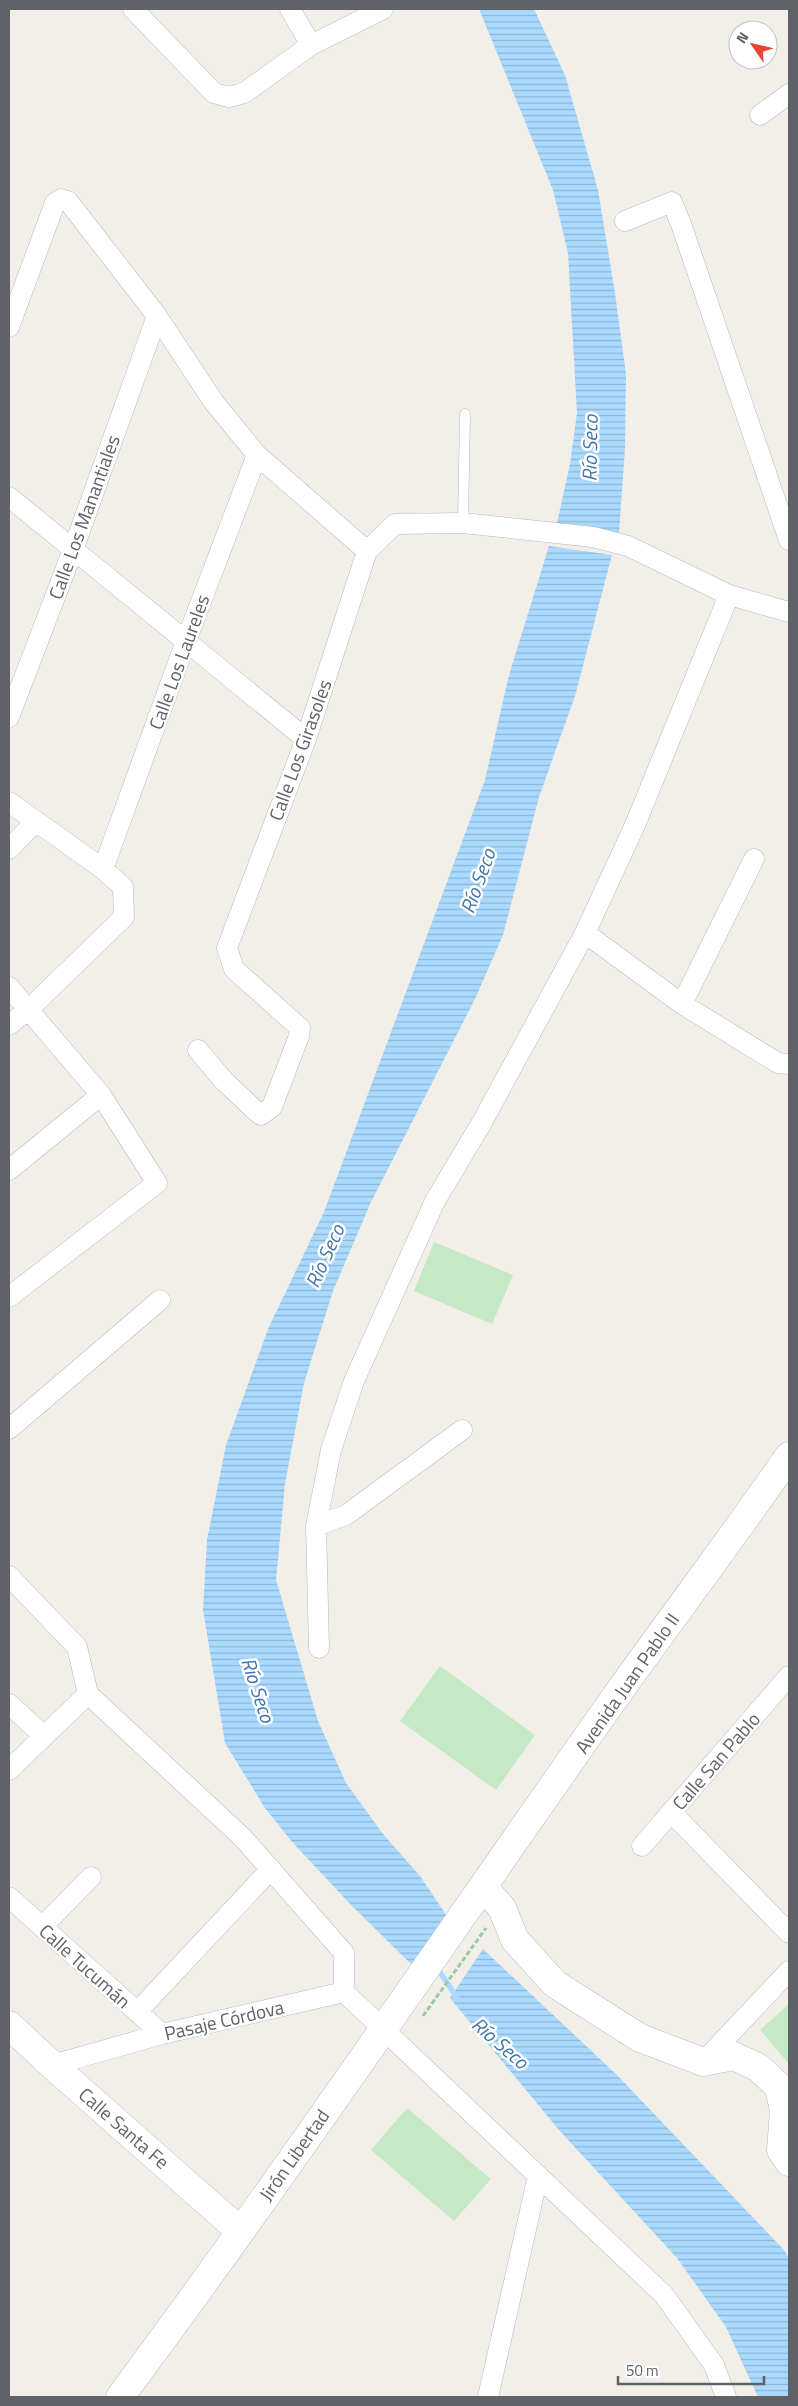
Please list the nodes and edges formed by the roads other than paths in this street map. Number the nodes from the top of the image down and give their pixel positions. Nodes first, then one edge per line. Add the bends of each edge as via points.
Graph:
1 (133, 9) edge
2 (290, 9) edge
3 (383, 9) edge
4 (311, 45) junction
5 (789, 94) edge
6 (760, 115) dead end
7 (625, 221) dead end
8 (158, 316) junction
9 (9, 327) edge
10 (464, 414) dead end
11 (257, 455) junction
12 (9, 497) edge
13 (463, 523) junction
14 (789, 540) edge
15 (73, 550) junction
16 (367, 551) junction
17 (729, 595) junction
18 (789, 612) edge
19 (186, 641) junction
20 (9, 717) edge
21 (306, 739) junction
22 (9, 802) edge
23 (36, 822) junction
24 (9, 849) edge
25 (754, 860) dead end
26 (103, 869) junction
27 (585, 934) junction
28 (9, 987) edge
29 (682, 1004) junction
30 (29, 1009) junction
31 (9, 1025) edge
32 (198, 1050) dead end
33 (789, 1064) edge
34 (101, 1095) junction
35 (9, 1170) edge
36 (9, 1297) edge
37 (160, 1300) dead end
38 (9, 1429) edge
39 (462, 1430) dead end
40 (786, 1469) edge
41 (316, 1526) junction
42 (9, 1576) edge
43 (319, 1648) dead end
44 (786, 1687) edge
45 (88, 1694) junction
46 (9, 1704) edge
47 (44, 1736) junction
48 (9, 1770) edge
49 (671, 1812) junction
50 (642, 1846) dead end
51 (271, 1869) junction
52 (91, 1877) dead end
53 (484, 1888) junction
54 (9, 1897) edge
55 (466, 1912) joint
56 (42, 1927) junction
57 (789, 1933) edge
58 (789, 1971) edge
59 (344, 1992) junction
60 (137, 2012) junction
61 (9, 2024) edge
62 (383, 2029) junction
63 (162, 2034) junction
64 (703, 2062) junction
65 (52, 2065) junction
66 (787, 2152) edge
67 (538, 2176) junction
68 (240, 2231) junction
69 (120, 2397) edge
70 (488, 2397) edge
71 (726, 2397) edge

1 - 4 street via 214,93 229,97 244,93
2 - 4 street
3 - 4 street
5 - 6 street
7 - 14 street via 672,202
8 - 9 street via 68,201 61,199 55,202
8 - 11 street via 214,401
8 - 15 street, Calle Los Manantiales
10 - 13 lane
11 - 16 street
11 - 19 street, Calle Los Laureles
12 - 15 street
13 - 16 street via 395,524
13 - 17 street via 593,537 628,546
15 - 19 street
15 - 20 street, Calle Los Manantiales
16 - 21 street, Calle Los Girasoles
17 - 18 street
17 - 27 street via 635,825
19 - 21 street
19 - 26 street, Calle Los Laureles
21 - 32 street, Calle Los Girasoles via 227,948 234,969 300,1028 272,1107 261,1115 256,1112
22 - 23 street
23 - 24 street
23 - 26 street
25 - 29 street
26 - 30 street via 123,887 124,917
27 - 29 street
27 - 41 street via 435,1201 354,1381 331,1450
28 - 30 street
29 - 33 street via 778,1063
30 - 31 street
30 - 34 street
34 - 35 street
34 - 36 street via 157,1183
37 - 38 street
39 - 41 street via 346,1515
40 - 53 street, Avenida Juan Pablo II via 616,1696
41 - 43 street
42 - 45 street via 77,1647
44 - 49 street, Calle San Pablo
45 - 47 street
45 - 51 street via 243,1838
46 - 47 street
47 - 48 street
49 - 50 street, Calle San Pablo
49 - 57 street
51 - 59 street via 344,1953
51 - 60 street
52 - 56 street
53 - 55 street, Avenida Juan Pablo II
53 - 64 street via 502,1908 515,1940 555,1984 640,2038
54 - 56 street, Calle Tucumán
55 - 62 street, Jirón Libertad via 424,1995
56 - 60 street, Calle Tucumán
58 - 64 street
59 - 62 street
59 - 63 street, Pasaje Córdova
60 - 63 street, Calle Tucumán
61 - 65 street, Calle Santa Fe
62 - 67 street
62 - 68 street, Jirón Libertad
63 - 65 street, Pasaje Córdova
64 - 66 street via 734,2056 759,2068 779,2087
65 - 68 street, Calle Santa Fe
67 - 70 street
67 - 71 street via 664,2295 714,2365
68 - 69 street, Jirón Libertad

